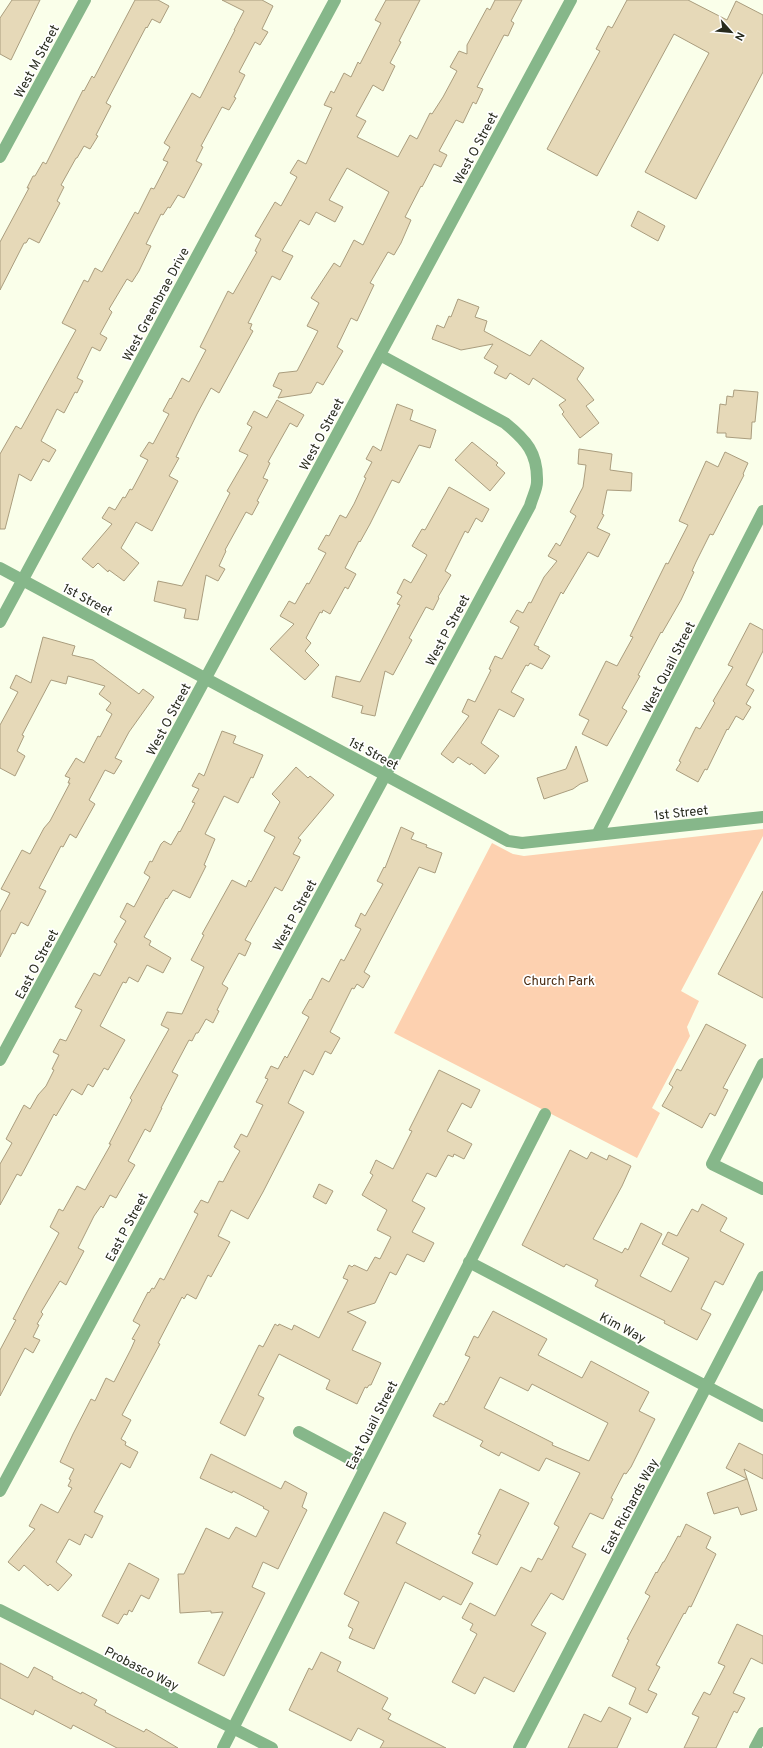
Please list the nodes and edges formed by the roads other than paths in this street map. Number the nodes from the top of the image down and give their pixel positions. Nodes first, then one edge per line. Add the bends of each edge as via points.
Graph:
1 (85, 0) edge
2 (335, 0) edge
3 (571, 0) edge
4 (0, 157) edge
5 (380, 355) junction
6 (763, 511) edge
7 (0, 568) edge
8 (23, 580) junction
9 (0, 622) edge
10 (206, 678) junction
11 (385, 775) junction
12 (763, 817) edge
13 (597, 835) junction
14 (97, 880) joint
15 (277, 977) joint
16 (0, 1060) edge
17 (763, 1064) edge
18 (545, 1114) dead end
19 (763, 1189) edge
20 (469, 1262) junction
21 (763, 1277) edge
22 (707, 1387) junction
23 (763, 1416) edge
24 (299, 1432) dead end
25 (365, 1467) junction
26 (0, 1491) edge
27 (0, 1610) edge
28 (232, 1729) junction
29 (763, 1733) edge
30 (223, 1748) edge
31 (272, 1748) edge
32 (519, 1748) edge
33 (756, 1748) edge

1 - 4 street, West M Street
2 - 8 street, West Greenbrae Drive
3 - 5 street, West O Street
5 - 10 street, West O Street
5 - 11 street, West P Street via 505,423 524,438 535,459 537,482 530,506
6 - 13 street, West Quail Street
7 - 8 street, 1st Street
8 - 9 street, West Greenbrae Drive
8 - 10 street, 1st Street
10 - 11 street, 1st Street
10 - 14 street, West O Street
11 - 13 street, 1st Street via 508,841 522,843
11 - 15 street, West P Street
12 - 13 street, 1st Street
14 - 16 street, East O Street
15 - 26 street, East P Street
17 - 19 street via 712,1164
18 - 20 street, East Quail Street
20 - 22 street, Kim Way
20 - 25 street, East Quail Street
21 - 22 street, East Richards Way
22 - 23 street, Kim Way
22 - 32 street, East Richards Way
24 - 25 street
25 - 28 street, East Quail Street
27 - 28 street, Probasco Way
28 - 30 street, East Quail Street
28 - 31 street, Probasco Way
29 - 33 street

